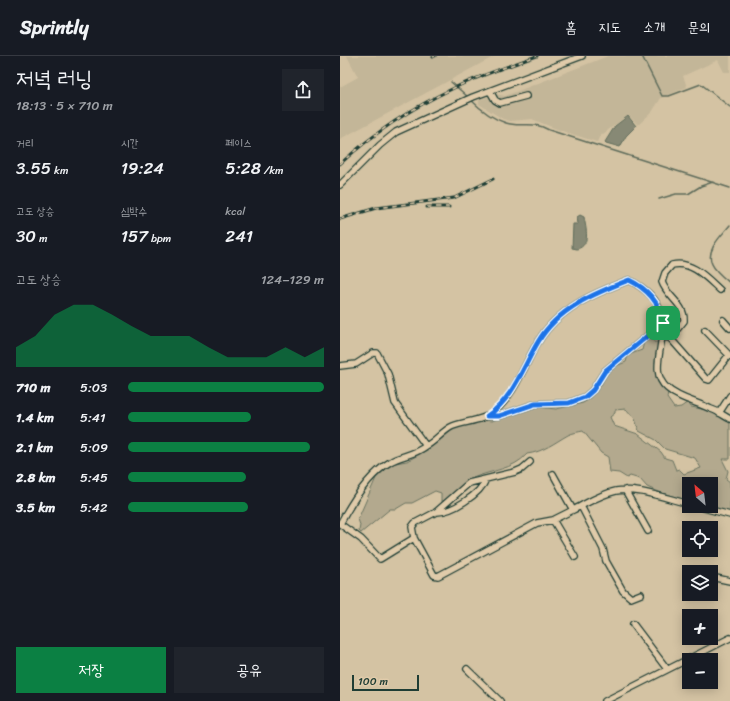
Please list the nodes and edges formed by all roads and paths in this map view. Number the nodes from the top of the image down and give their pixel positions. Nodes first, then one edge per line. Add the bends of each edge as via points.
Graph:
1 (582, 56) edge
2 (490, 90) junction
3 (526, 96) dead end
4 (340, 185) edge
5 (720, 290) dead end
6 (723, 320) dead end
7 (663, 323) junction
8 (730, 328) edge
9 (705, 330) dead end
10 (662, 337) junction
11 (670, 338) junction
12 (729, 355) edge
13 (340, 366) edge
14 (730, 396) edge
15 (719, 413) junction
16 (487, 416) junction
17 (730, 419) edge
18 (426, 446) junction
19 (530, 462) dead end
20 (554, 474) dead end
21 (486, 479) junction
22 (625, 490) junction
23 (682, 502) edge
24 (581, 506) junction
25 (573, 510) junction
26 (436, 512) junction
27 (718, 512) edge
28 (730, 515) edge
29 (553, 520) junction
30 (340, 524) edge
31 (648, 531) dead end
32 (414, 538) junction
33 (575, 557) dead end
34 (718, 578) edge
35 (730, 581) edge
36 (641, 594) dead end
37 (633, 624) dead end
38 (730, 638) edge
39 (467, 669) dead end
40 (667, 669) junction
41 (500, 701) edge
42 (605, 701) edge

1 - 2 street
2 - 3 street via 494,100 500,103
2 - 4 street via 396,132
5 - 11 street via 700,272 683,263 672,265 664,273 662,282 668,294 679,305 684,321
6 - 8 street
7 - 10 street
7 - 16 street via 605,371 593,390 585,397 569,403 535,404 499,416
7 - 16 street via 658,306 648,292 643,286 629,280 583,300 566,310 549,327 538,342 521,377 496,410
9 - 12 street
10 - 11 street
10 - 15 street via 659,370 666,388
11 - 12 street via 709,380
13 - 18 street via 356,364 377,353 388,374 395,403
14 - 15 street
15 - 17 street
16 - 18 street via 451,427 435,442
18 - 30 street via 383,467 358,492
19 - 21 street via 516,472
20 - 25 street
21 - 26 street via 469,483
21 - 26 street via 482,487 469,498 449,510
22 - 23 street
22 - 24 street via 608,493
22 - 31 street
24 - 25 street
24 - 36 street via 623,591 631,598
25 - 29 street
26 - 32 street via 415,523 412,527
27 - 28 street
29 - 32 street via 537,523 438,576 434,576
29 - 33 street
30 - 32 street via 361,538 380,559
34 - 35 street
37 - 40 street
38 - 40 street
39 - 41 street
40 - 42 street

